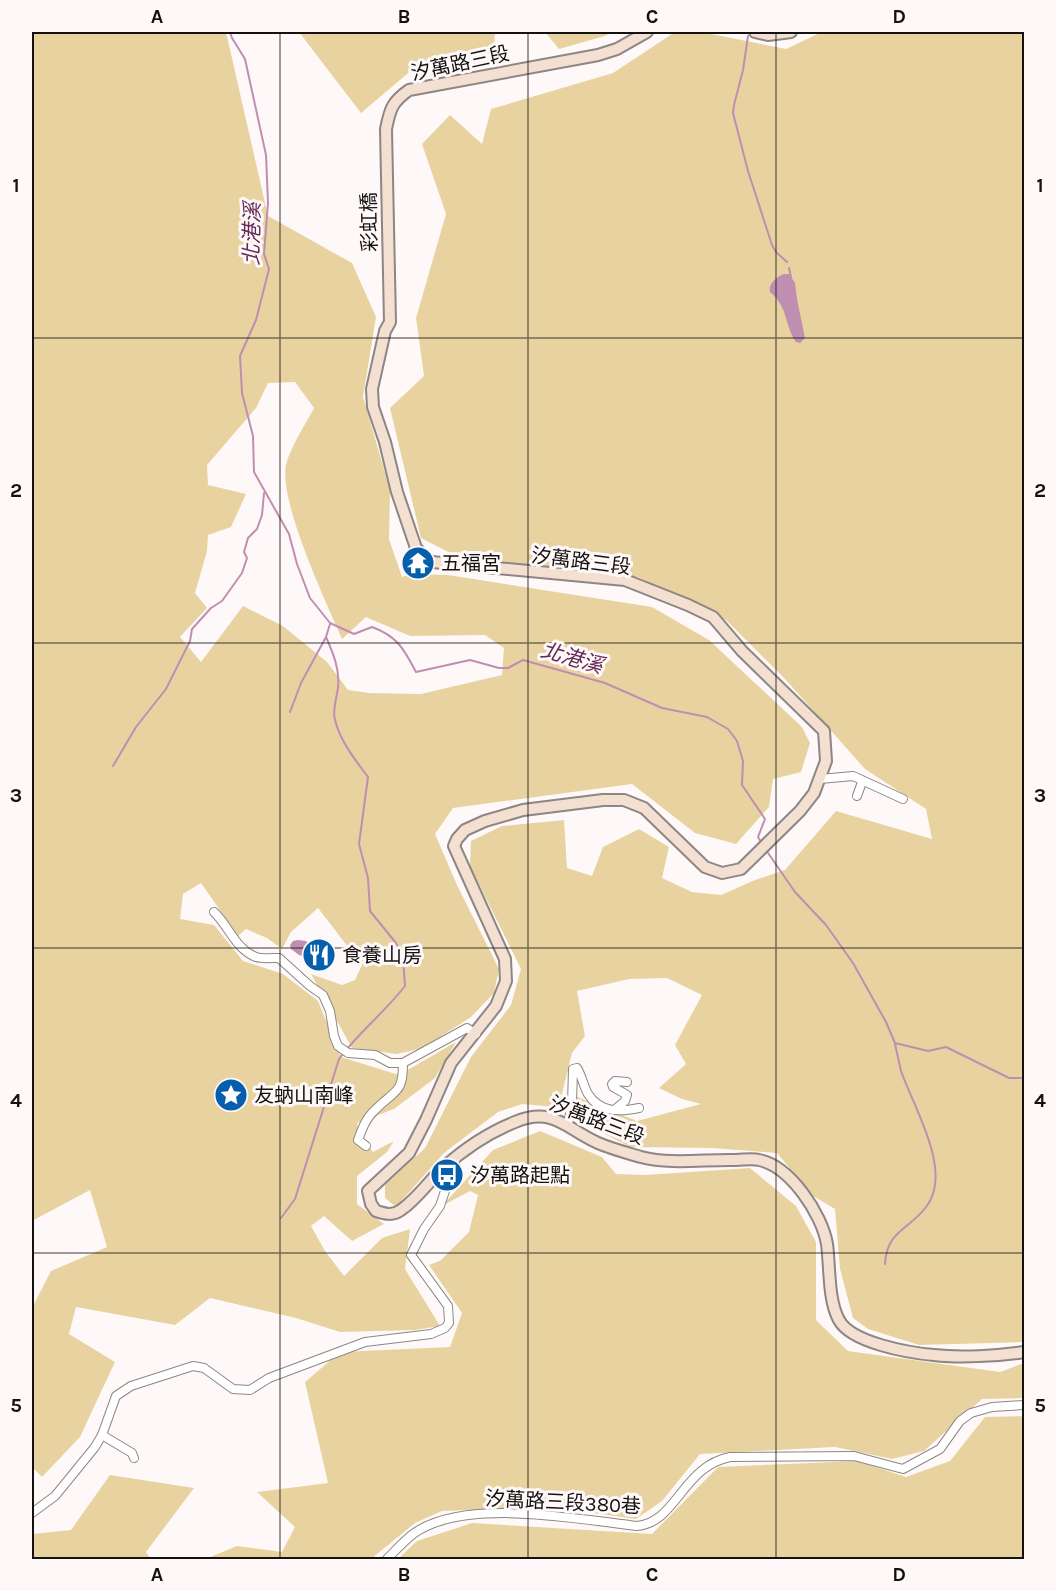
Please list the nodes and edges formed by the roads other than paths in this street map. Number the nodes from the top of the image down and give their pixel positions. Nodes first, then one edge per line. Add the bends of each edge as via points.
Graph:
1 (647, 32) edge
2 (755, 32) edge
3 (791, 32) edge
4 (390, 110) joint
5 (385, 332) joint
6 (820, 779) junction
7 (862, 782) junction
8 (856, 796) dead end
9 (903, 799) dead end
10 (214, 912) dead end
11 (476, 1034) junction
12 (403, 1063) junction
13 (627, 1082) dead end
14 (639, 1108) dead end
15 (614, 1110) junction
16 (568, 1124) junction
17 (366, 1146) dead end
18 (456, 1158) junction
19 (1024, 1352) edge
20 (1024, 1405) edge
21 (102, 1435) junction
22 (134, 1458) dead end
23 (32, 1513) edge
24 (386, 1560) edge

1 - 4 street, 汐萬路三段 via 598,55 410,90
2 - 3 street
4 - 5 street, 彩虹橋 via 386,146 390,322
5 - 6 street, 汐萬路三段 via 372,389 373,407 416,548 425,558 487,569 625,580 713,617 742,651 824,730 826,760
6 - 7 street via 853,776
6 - 11 street, 汐萬路三段 via 800,811 758,853 741,869 722,873 705,867 644,808 624,800 523,810 465,830 454,846 505,958 506,970 496,1006
7 - 8 street
7 - 9 street
10 - 12 street via 237,945 256,957 279,958 323,995 338,1046 348,1053
11 - 12 street via 467,1028
11 - 18 street, 汐萬路三段 via 451,1063 409,1153 368,1191 371,1204 387,1215 400,1211
12 - 17 street via 401,1086 366,1121 358,1140
13 - 15 street via 612,1083 627,1095
14 - 15 street
15 - 16 street via 604,1108 588,1094 577,1068 573,1069
16 - 18 street, 汐萬路三段 via 540,1114 492,1132
16 - 19 street, 汐萬路三段 via 597,1142 643,1158 670,1162 758,1160 777,1167 794,1181 815,1214 826,1241 836,1311 850,1333 935,1356
18 - 21 street via 440,1206 423,1228 411,1255 448,1306 450,1323 445,1328 431,1334 365,1342 269,1378 250,1390 233,1389 204,1368 181,1368 131,1386 116,1396
20 - 24 street, 汐萬路三段380巷 via 971,1413 960,1421 940,1449 903,1469 854,1456 729,1457 706,1465 666,1510 646,1525 518,1514 466,1515 448,1518 414,1533
21 - 22 street
21 - 23 street via 55,1496

